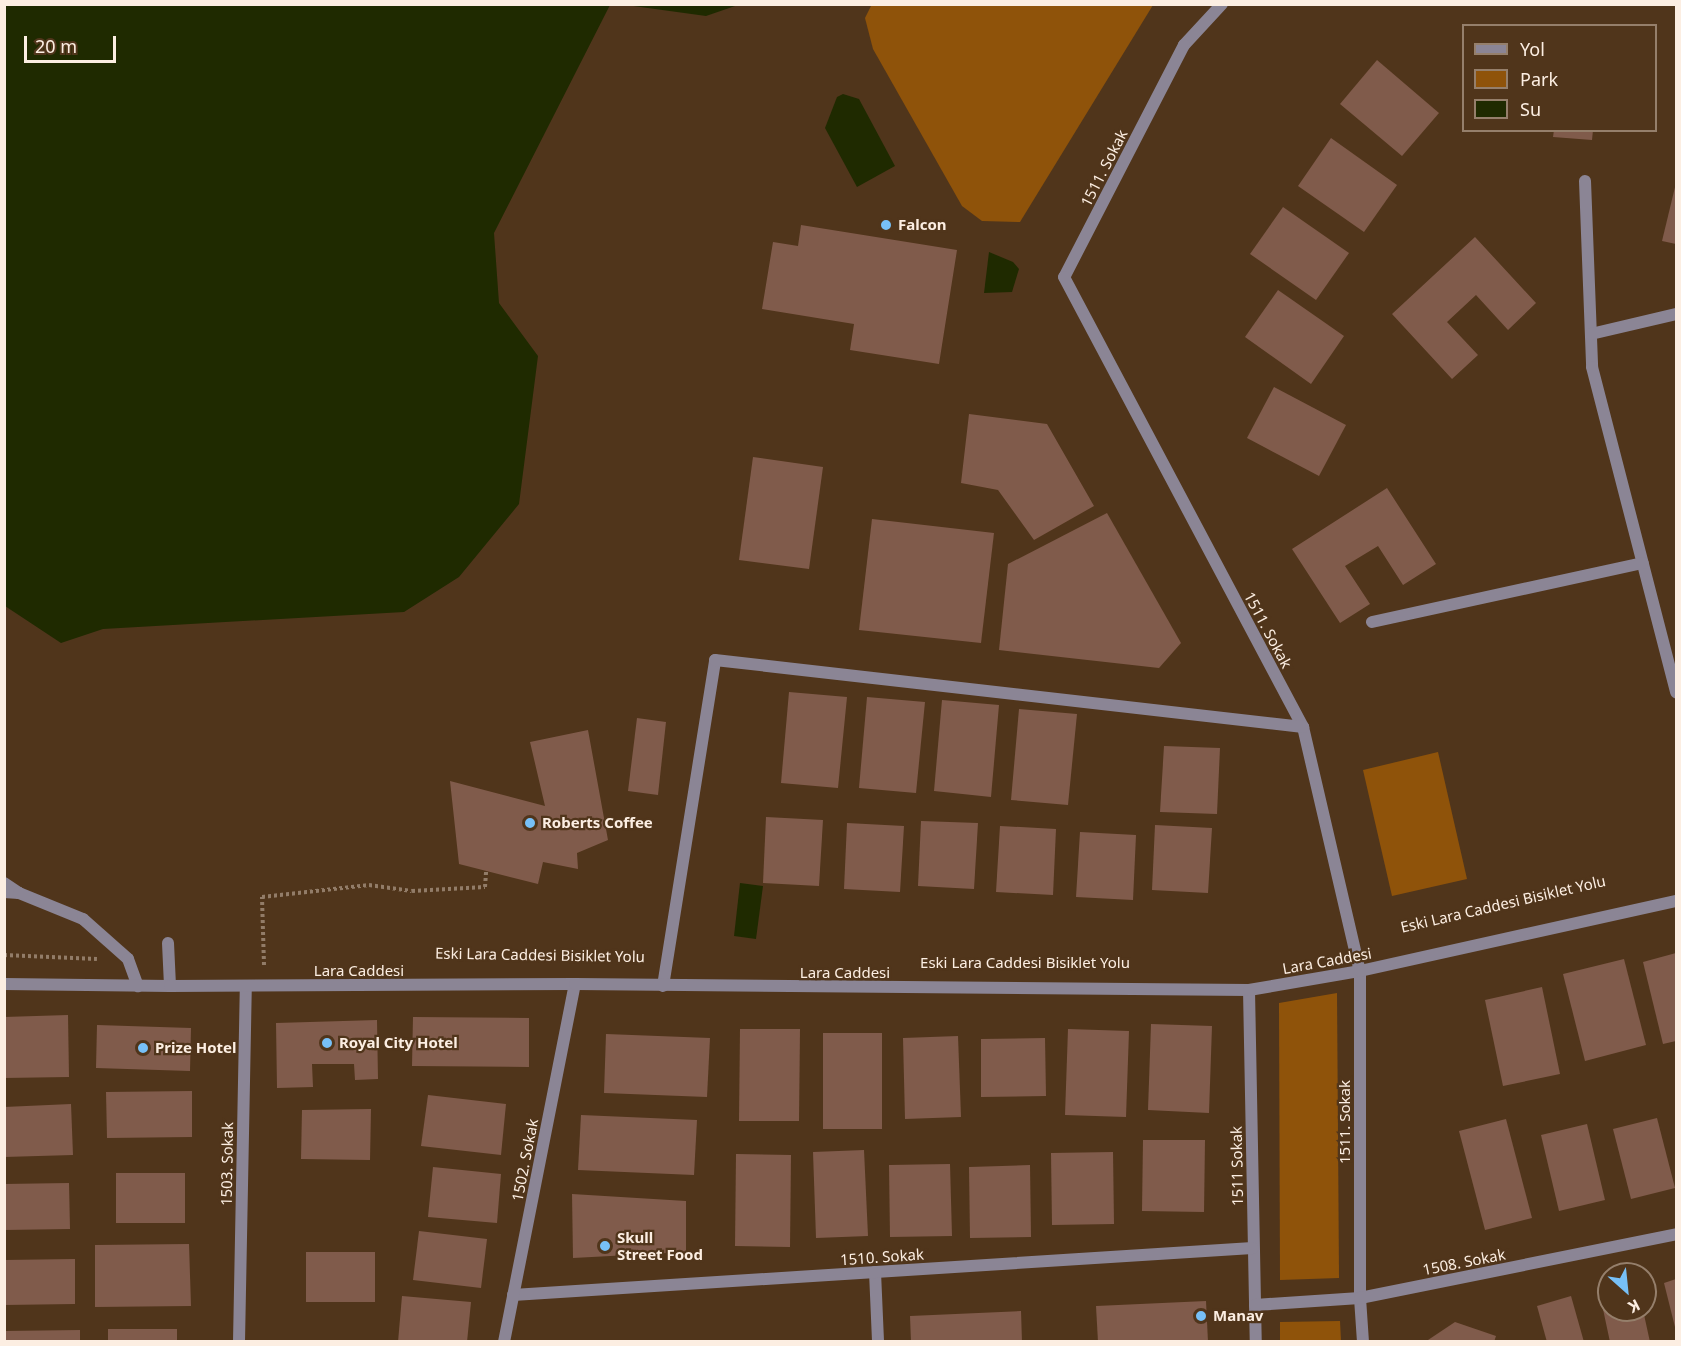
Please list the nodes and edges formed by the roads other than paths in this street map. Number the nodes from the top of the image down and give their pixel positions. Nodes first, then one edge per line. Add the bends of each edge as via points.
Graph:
1 (1222, 4) edge
2 (1585, 181) dead end
3 (1677, 314) edge
4 (1592, 334) junction
5 (1643, 563) junction
6 (1372, 622) dead end
7 (1677, 692) edge
8 (1303, 727) junction
9 (4, 883) edge
10 (4, 892) edge
11 (19, 893) junction
12 (1677, 901) edge
13 (168, 943) dead end
14 (1360, 971) junction
15 (4, 984) edge
16 (575, 984) junction
17 (138, 986) junction
18 (170, 986) junction
19 (246, 986) junction
20 (663, 986) junction
21 (1249, 990) junction
22 (1677, 1234) edge
23 (1253, 1248) junction
24 (875, 1272) junction
25 (513, 1295) junction
26 (1360, 1298) junction
27 (1255, 1305) junction
28 (239, 1341) edge
29 (504, 1341) edge
30 (878, 1341) edge
31 (1256, 1341) edge
32 (1363, 1341) edge

1 - 8 street, 1511. Sokak via 1184,45 1064,277
2 - 4 street
3 - 4 street
4 - 5 street via 1592,367
5 - 6 street
5 - 7 street
8 - 14 street, 1511. Sokak
8 - 20 street via 715,660
9 - 11 street
10 - 11 street
11 - 17 street via 83,919 128,959
12 - 14 street, Lara Caddesi
13 - 18 street
14 - 21 street, Lara Caddesi
14 - 26 street, 1511. Sokak
15 - 17 street, Lara Caddesi
16 - 19 street, Lara Caddesi
16 - 20 street, Lara Caddesi
16 - 25 street, 1502. Sokak
17 - 18 street, Lara Caddesi
18 - 19 street, Lara Caddesi
19 - 28 street, 1503. Sokak
20 - 21 street, Lara Caddesi
21 - 23 street, 1511 Sokak
22 - 26 street, 1508. Sokak
23 - 24 street, 1510. Sokak
23 - 27 street, 1511 Sokak
24 - 25 street, 1510. Sokak
24 - 30 street
25 - 29 street, 1502. Sokak
26 - 27 street, 1508. Sokak
26 - 32 street, 1511. Sokak
27 - 31 street, 1511 Sokak

